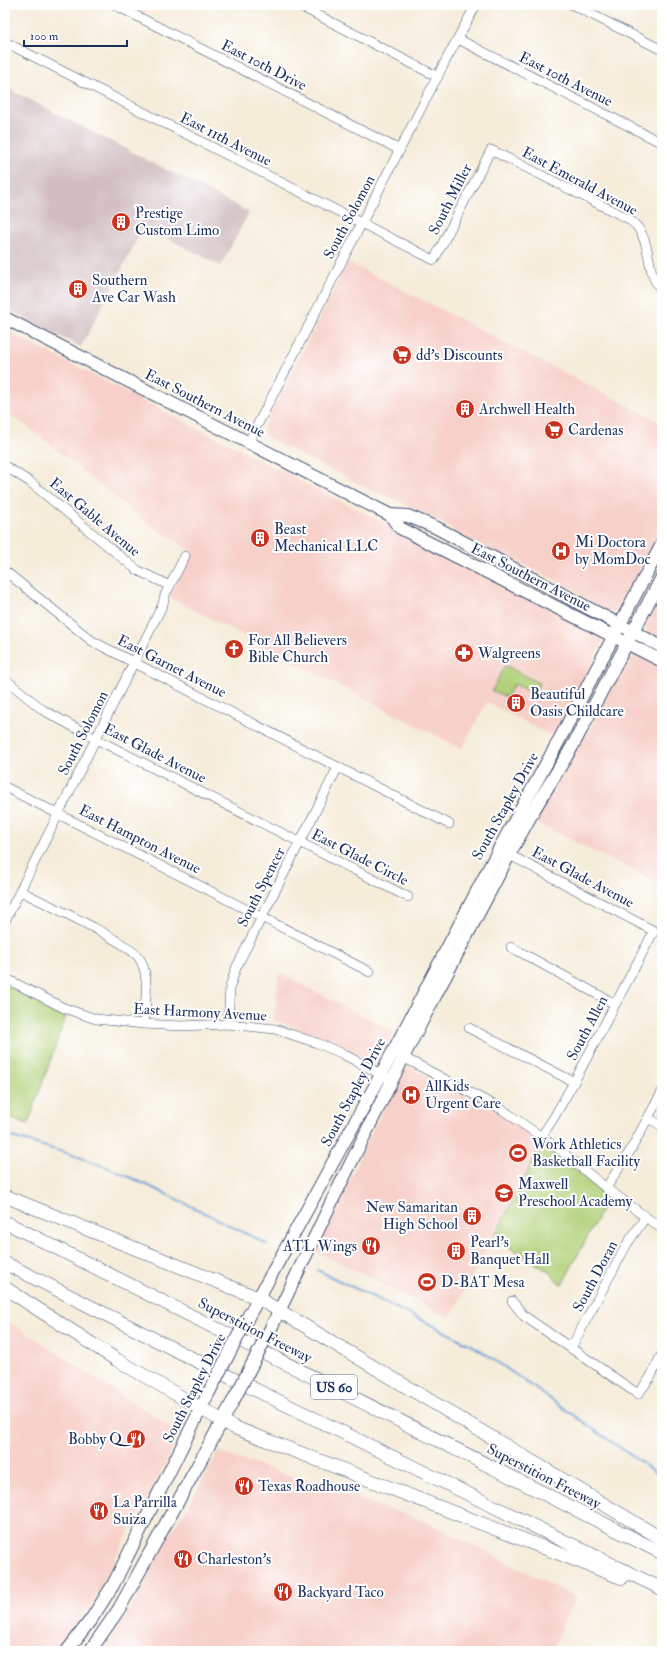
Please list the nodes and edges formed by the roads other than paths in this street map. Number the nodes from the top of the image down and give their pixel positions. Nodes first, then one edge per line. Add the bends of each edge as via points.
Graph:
1 (115, 5) edge
2 (298, 5) edge
3 (476, 5) edge
4 (573, 5) edge
5 (458, 39) junction
6 (5, 42) edge
7 (662, 50) edge
8 (438, 77) junction
9 (662, 143) edge
10 (400, 150) junction
11 (491, 150) joint
12 (362, 224) junction
13 (434, 260) joint
14 (662, 290) edge
15 (5, 318) edge
16 (248, 443) junction
17 (5, 466) edge
18 (390, 515) junction
19 (662, 544) edge
20 (433, 545) junction
21 (185, 556) dead end
22 (495, 559) junction
23 (5, 571) edge
24 (488, 573) junction
25 (662, 577) edge
26 (540, 582) junction
27 (170, 586) junction
28 (621, 625) junction
29 (633, 632) junction
30 (614, 637) junction
31 (627, 643) junction
32 (662, 647) edge
33 (662, 661) edge
34 (134, 663) junction
35 (5, 679) edge
36 (96, 739) junction
37 (560, 739) junction
38 (338, 767) junction
39 (552, 778) junction
40 (5, 787) edge
41 (59, 813) junction
42 (449, 824) dead end
43 (300, 842) junction
44 (504, 852) junction
45 (20, 891) junction
46 (408, 897) dead end
47 (262, 917) junction
48 (5, 921) edge
49 (654, 931) joint
50 (511, 947) dead end
51 (370, 972) dead end
52 (5, 978) edge
53 (615, 1004) junction
54 (144, 1024) junction
55 (228, 1024) junction
56 (469, 1028) dead end
57 (393, 1052) junction
58 (404, 1058) junction
59 (381, 1075) junction
60 (392, 1081) junction
61 (574, 1082) junction
62 (662, 1092) edge
63 (359, 1115) junction
64 (648, 1118) junction
65 (662, 1126) edge
66 (541, 1136) junction
67 (338, 1155) junction
68 (351, 1162) junction
69 (606, 1188) junction
70 (5, 1196) edge
71 (333, 1199) junction
72 (646, 1218) junction
73 (5, 1222) edge
74 (662, 1229) edge
75 (5, 1263) edge
76 (5, 1288) edge
77 (258, 1298) junction
78 (512, 1301) dead end
79 (280, 1310) junction
80 (571, 1348) junction
81 (662, 1354) edge
82 (201, 1409) junction
83 (222, 1421) junction
84 (662, 1539) edge
85 (662, 1553) edge
86 (662, 1590) edge
87 (662, 1594) edge
88 (67, 1651) edge
89 (90, 1651) edge

1 - 10 street, East 10th Drive
2 - 8 street
3 - 5 street, South Solomon
4 - 7 street
5 - 8 street, South Solomon
5 - 9 street, East 10th Avenue
6 - 12 street, East 11th Avenue
8 - 10 street, South Solomon
10 - 12 street, South Solomon
11 - 13 street, South Miller
11 - 14 street, East Emerald Avenue via 629,219 640,231 654,280
12 - 13 street, East 11th Avenue
12 - 16 street, South Solomon
15 - 16 main road, East Southern Avenue
16 - 18 main road, East Southern Avenue
17 - 27 street, East Gable Avenue via 30,482 137,570
18 - 20 main road, East Southern Avenue via 400,528
18 - 22 main road, East Southern Avenue via 408,516 435,527
19 - 28 main road, South Stapley Drive
20 - 22 main road via 447,545 488,565
20 - 24 main road, East Southern Avenue
21 - 27 street, South Solomon
22 - 26 main road, East Southern Avenue
23 - 34 street, East Garnet Avenue via 92,641
24 - 26 main road via 493,570 500,571 525,583
24 - 30 main road, East Southern Avenue
25 - 29 main road, South Stapley Drive
26 - 28 main road, East Southern Avenue
27 - 34 street, South Solomon
28 - 29 main road, East Southern Avenue
28 - 30 main road, South Stapley Drive
29 - 31 main road, South Stapley Drive
29 - 32 main road, East Southern Avenue
30 - 31 main road, East Southern Avenue
30 - 37 main road, South Stapley Drive
31 - 33 main road, East Southern Avenue
31 - 39 main road, South Stapley Drive via 572,747
34 - 36 street, South Solomon
34 - 38 street, East Garnet Avenue
35 - 36 street, East Glade Avenue via 43,710
36 - 41 street, South Solomon
36 - 43 street, East Glade Avenue
37 - 39 main road via 561,751 549,775
37 - 44 main road, South Stapley Drive
38 - 42 street, East Garnet Avenue
38 - 43 street, South Spencer
39 - 44 main road, South Stapley Drive
40 - 41 street, East Hampton Avenue
41 - 45 street, South Solomon
41 - 47 street, East Hampton Avenue
43 - 46 street, East Glade Circle
43 - 47 street, South Spencer
44 - 49 street, East Glade Avenue
44 - 57 main road, South Stapley Drive
44 - 58 main road, South Stapley Drive
45 - 48 street, South Solomon
45 - 54 street via 120,942 140,959 146,979
47 - 51 street, East Hampton Avenue
47 - 55 street, South Spencer via 230,987
49 - 53 street, South Allen
50 - 53 street
52 - 54 street, East Harmony Avenue via 64,1008 96,1019
53 - 61 street, South Allen
54 - 55 street, East Harmony Avenue
55 - 59 street, East Harmony Avenue via 297,1035 341,1053
56 - 61 street
57 - 58 street
57 - 59 main road, South Stapley Drive
58 - 60 main road, South Stapley Drive
58 - 66 street via 504,1110
59 - 60 street, East Harmony Avenue
59 - 63 main road, South Stapley Drive
60 - 68 main road, South Stapley Drive
61 - 66 street, South Allen
62 - 64 street
63 - 67 main road, South Stapley Drive
63 - 68 main road via 358,1133 349,1153
64 - 65 street
64 - 69 street
66 - 69 street
67 - 71 main road via 343,1164 330,1191
67 - 77 main road, South Stapley Drive
68 - 71 main road, South Stapley Drive
69 - 72 street
70 - 77 highway
71 - 79 main road, South Stapley Drive
72 - 74 street
72 - 80 street, South Doran via 627,1244
73 - 85 highway, Superstition Freeway / US 60
75 - 86 highway, US 60 via 203,1364
76 - 82 highway via 117,1360
77 - 79 highway
77 - 82 main road, South Stapley Drive, bridge
78 - 80 street via 524,1316
79 - 83 main road, South Stapley Drive, bridge
79 - 84 highway
80 - 81 street via 638,1394 650,1378
82 - 83 highway
82 - 88 main road, South Stapley Drive via 113,1585
83 - 87 highway
83 - 89 main road, South Stapley Drive via 119,1609

